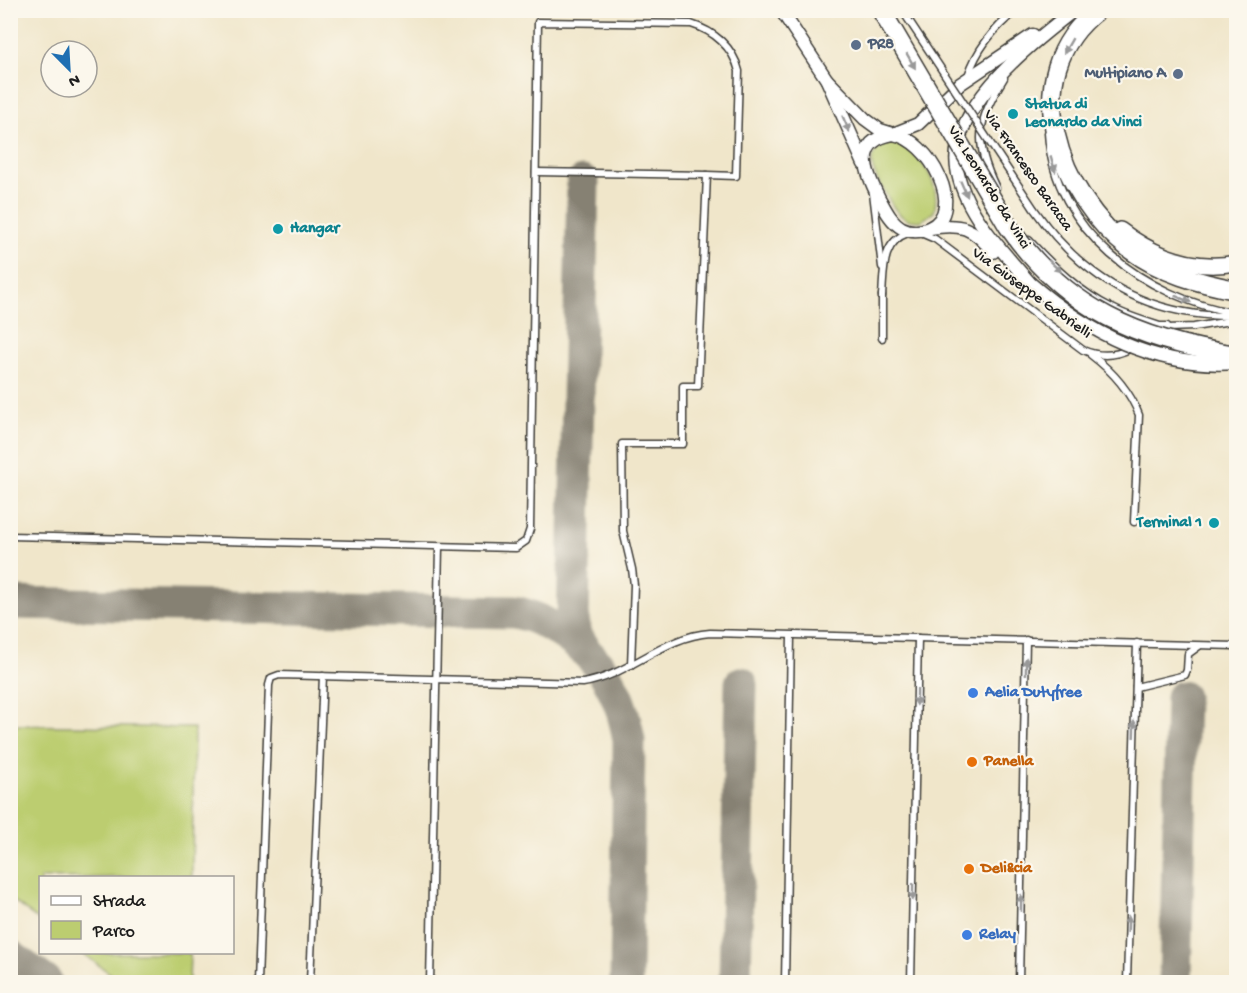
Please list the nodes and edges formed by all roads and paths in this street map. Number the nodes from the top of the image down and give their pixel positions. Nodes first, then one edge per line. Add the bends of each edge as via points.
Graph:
1 (781, 10) edge
2 (881, 10) edge
3 (902, 10) edge
4 (1017, 10) edge
5 (1073, 10) edge
6 (1097, 11) edge
7 (1022, 53) junction
8 (968, 79) junction
9 (827, 80) junction
10 (1053, 85) junction
11 (893, 134) junction
12 (866, 168) junction
13 (536, 172) junction
14 (707, 175) junction
15 (872, 184) junction
16 (1075, 186) junction
17 (1000, 196) dead end
18 (922, 230) junction
19 (1027, 237) dead end
20 (991, 244) junction
21 (1236, 263) edge
22 (1236, 290) edge
23 (882, 296) junction
24 (1236, 316) edge
25 (1174, 327) junction
26 (882, 338) dead end
27 (1083, 350) junction
28 (1236, 355) edge
29 (1236, 363) edge
30 (1134, 522) dead end
31 (10, 536) edge
32 (438, 546) junction
33 (791, 636) junction
34 (918, 638) junction
35 (1026, 640) junction
36 (1137, 643) junction
37 (1205, 644) junction
38 (1236, 646) edge
39 (631, 665) junction
40 (323, 676) junction
41 (436, 680) junction
42 (1136, 687) junction
43 (258, 982) edge
44 (310, 982) edge
45 (430, 982) edge
46 (785, 982) edge
47 (911, 982) edge
48 (1019, 982) edge
49 (1126, 982) edge

1 - 9 street
2 -> 28 main road, Via Leonardo da Vinci, bridge via 1008,226 1045,270 1082,301 1123,325 1183,346
3 - 24 lane, Via Francesco Baracca, bridge via 1060,244 1093,272 1135,297 1166,308
4 - 8 lane via 981,47
5 - 7 street
5 - 8 street
6 -> 10 main road via 1068,46
7 - 17 lane via 997,89 982,124 981,150
7 -> 20 street via 972,111 957,148 962,186
8 - 11 street via 922,121
9 - 11 street via 865,119
9 -> 12 street
10 - 16 main road via 1056,141
10 -> 24 lane via 1047,123 1051,159 1065,197 1083,226 1112,257 1151,284 1186,301
11 - 12 street via 872,143 866,154
11 - 18 street via 917,144 940,179 945,200 942,216
12 - 15 street
13 - 14 lane
13 - 14 lane via 538,22 691,24 725,45 739,71 736,176
13 - 32 lane via 530,529 526,541 516,548
14 - 39 lane via 698,386 684,386 683,444 622,444 622,531 634,585
15 - 18 street via 894,221 901,227
15 - 23 lane
16 - 21 street via 1100,214 1152,252 1187,263
16 - 22 main road via 1116,236 1146,260 1188,279
18 - 20 street via 962,227
18 - 23 lane via 901,235 890,245
18 - 27 lane, Via Giuseppe Gabrielli
19 -> 25 lane via 1058,270 1092,297 1112,309
20 - 29 street, bridge via 1008,269 1089,327 1141,351 1189,361
23 - 26 lane
24 - 25 lane, Via Giuseppe Gabrielli via 1194,327
25 - 27 lane, Via Giuseppe Gabrielli via 1122,352 1102,356
27 - 30 lane via 1118,381 1139,414
31 - 32 lane
32 - 41 lane
33 - 34 lane
33 - 39 lane via 697,634
33 - 46 lane
34 - 35 lane
34 -> 47 lane
35 - 36 lane
48 -> 35 lane
36 - 37 lane
36 - 42 lane
37 - 38 lane
37 - 42 lane via 1188,654 1185,675
39 - 41 lane via 600,680 583,683
40 - 41 lane
40 - 43 lane via 279,675 271,678 269,685
40 - 44 lane
41 - 45 lane
49 -> 42 lane

